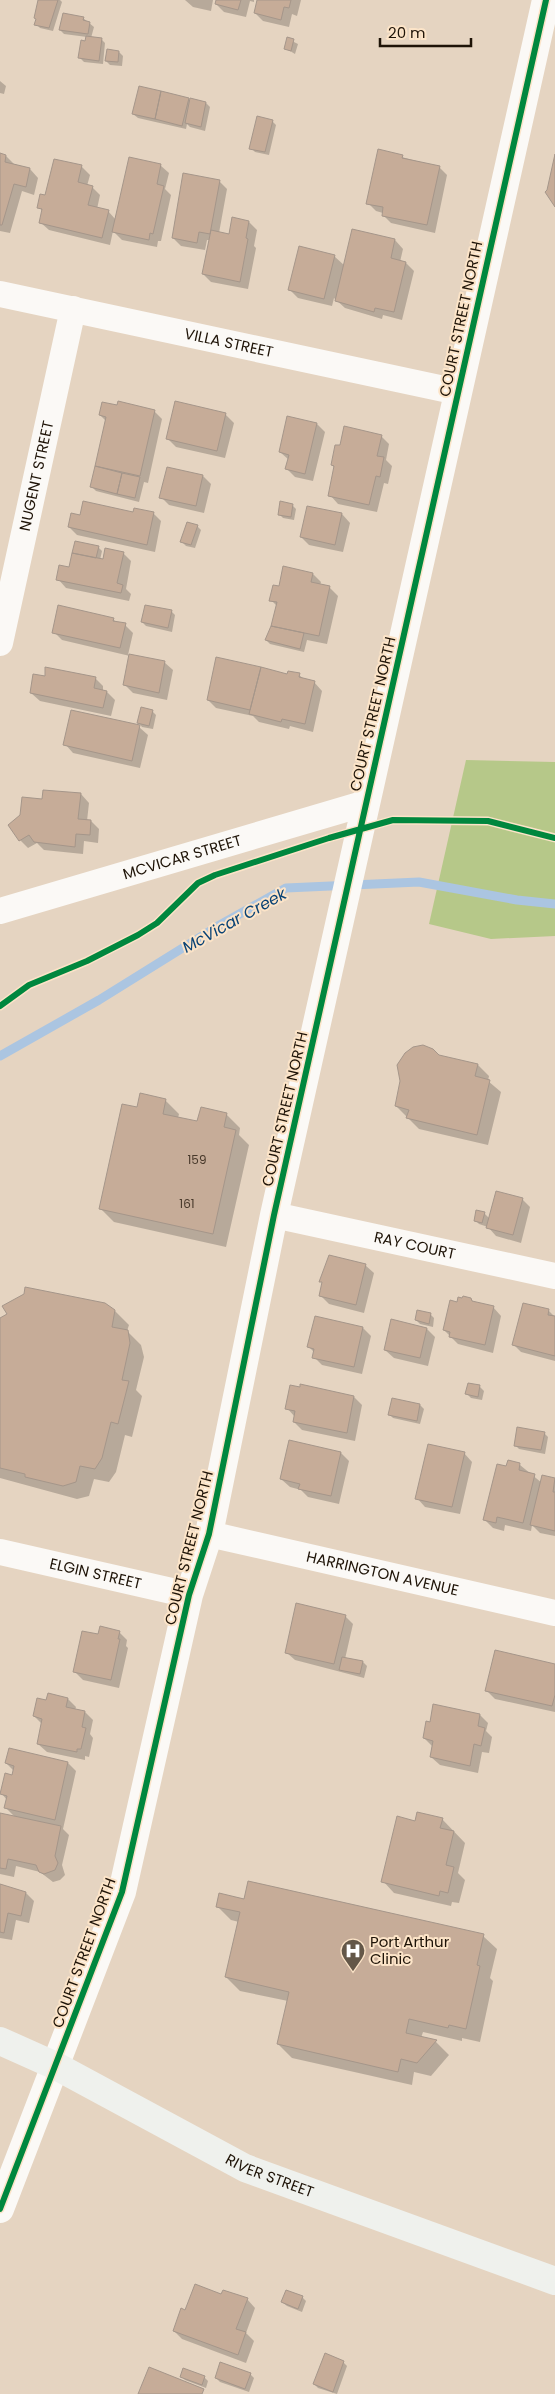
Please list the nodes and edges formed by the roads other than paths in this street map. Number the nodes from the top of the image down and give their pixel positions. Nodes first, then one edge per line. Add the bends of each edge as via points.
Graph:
1 (546, 0) edge
2 (0, 294) edge
3 (73, 310) junction
4 (458, 392) junction
5 (0, 643) edge
6 (366, 803) junction
7 (0, 911) edge
8 (274, 1214) junction
9 (555, 1276) edge
10 (209, 1534) junction
11 (0, 1552) edge
12 (190, 1595) junction
13 (555, 1613) edge
14 (0, 2041) edge
15 (56, 2066) junction
16 (0, 2209) edge
17 (555, 2281) edge

1 - 4 street, COURT STREET NORTH
2 - 3 street, VILLA STREET
3 - 4 street, VILLA STREET
3 - 5 street, NUGENT STREET
4 - 6 street, COURT STREET NORTH
6 - 7 street, MCVICAR STREET
6 - 8 street, COURT STREET NORTH
8 - 9 street, RAY COURT
8 - 10 street, COURT STREET NORTH
10 - 12 street, COURT STREET NORTH
10 - 13 street, HARRINGTON AVENUE
11 - 12 street, ELGIN STREET
12 - 15 street, COURT STREET NORTH via 122,1892
14 - 15 main road, RIVER STREET
15 - 16 street, COURT STREET NORTH
15 - 17 main road, RIVER STREET via 245,2168

